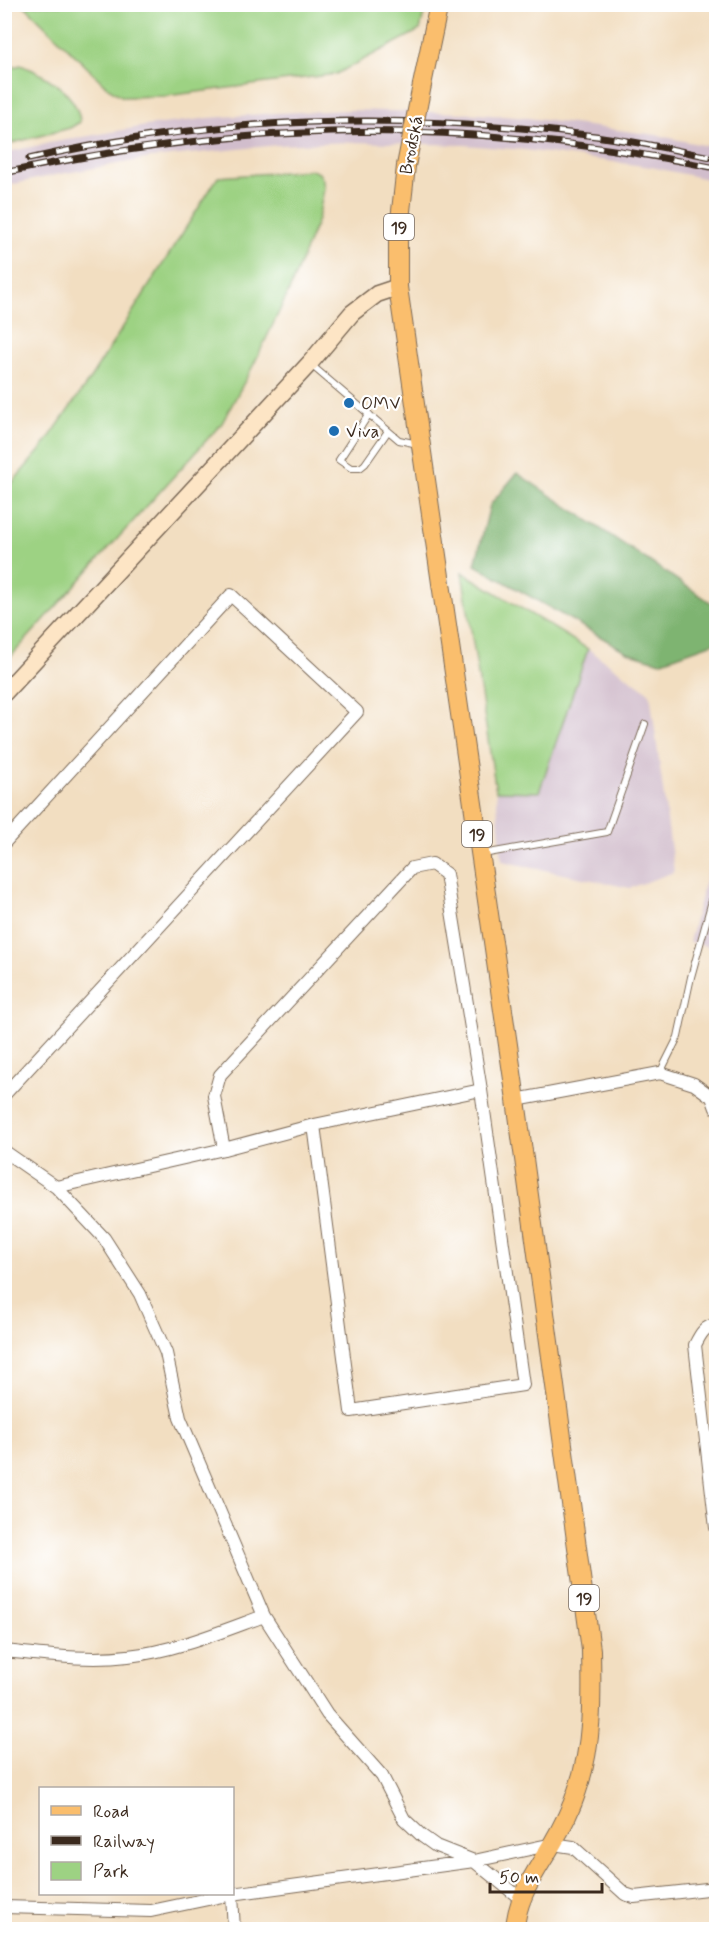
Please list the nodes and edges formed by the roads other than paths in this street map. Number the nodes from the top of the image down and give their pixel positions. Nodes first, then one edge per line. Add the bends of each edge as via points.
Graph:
1 (439, 4) edge
2 (398, 287) junction
3 (309, 363) junction
4 (369, 414) junction
5 (388, 431) junction
6 (420, 445) junction
7 (4, 693) edge
8 (645, 724) dead end
9 (4, 843) edge
10 (480, 854) junction
11 (717, 886) edge
12 (660, 1073) junction
13 (481, 1090) junction
14 (4, 1095) edge
15 (516, 1100) junction
16 (717, 1108) edge
17 (314, 1125) junction
18 (224, 1149) junction
19 (4, 1151) edge
20 (56, 1187) junction
21 (717, 1325) edge
22 (717, 1528) edge
23 (264, 1616) junction
24 (4, 1651) edge
25 (553, 1844) junction
26 (474, 1861) junction
27 (717, 1888) edge
28 (234, 1894) edge
29 (227, 1895) edge
30 (232, 1895) edge
31 (521, 1899) junction
32 (4, 1907) edge
33 (234, 1929) edge
34 (515, 1929) edge

1 - 2 main road, Brodská / 19, bridge via 406,166 398,238
2 - 3 street via 377,294 352,313
2 - 6 main road, 19
3 - 4 lane
3 - 7 street
4 - 5 lane
4 - 5 lane via 339,460 351,468 360,468
5 - 6 lane via 399,440
6 - 10 main road, 19
8 - 10 lane via 607,832
9 - 14 street via 231,595 357,712
10 - 15 main road, 19
11 - 12 lane via 678,1037
12 - 15 street
12 - 16 street via 694,1084 712,1097
13 - 17 street
13 - 17 street via 523,1385 351,1411
13 - 18 street via 446,874 432,864 412,868 220,1075 214,1096
15 - 25 main road, 19 via 591,1650 588,1747 577,1792
17 - 18 street
18 - 20 street
19 - 20 street
20 - 23 street via 104,1238 140,1294 166,1353 180,1418
21 - 22 street via 702,1332 695,1345
23 - 24 street via 186,1644 128,1656 67,1658
23 - 26 street via 327,1714 382,1776 404,1819 436,1846
25 - 26 street
25 - 27 street via 573,1847 625,1894 634,1897
25 - 31 main road, 19
26 - 28 street
26 - 31 street
29 - 32 street via 151,1911
30 - 33 street
31 - 34 main road, 19

